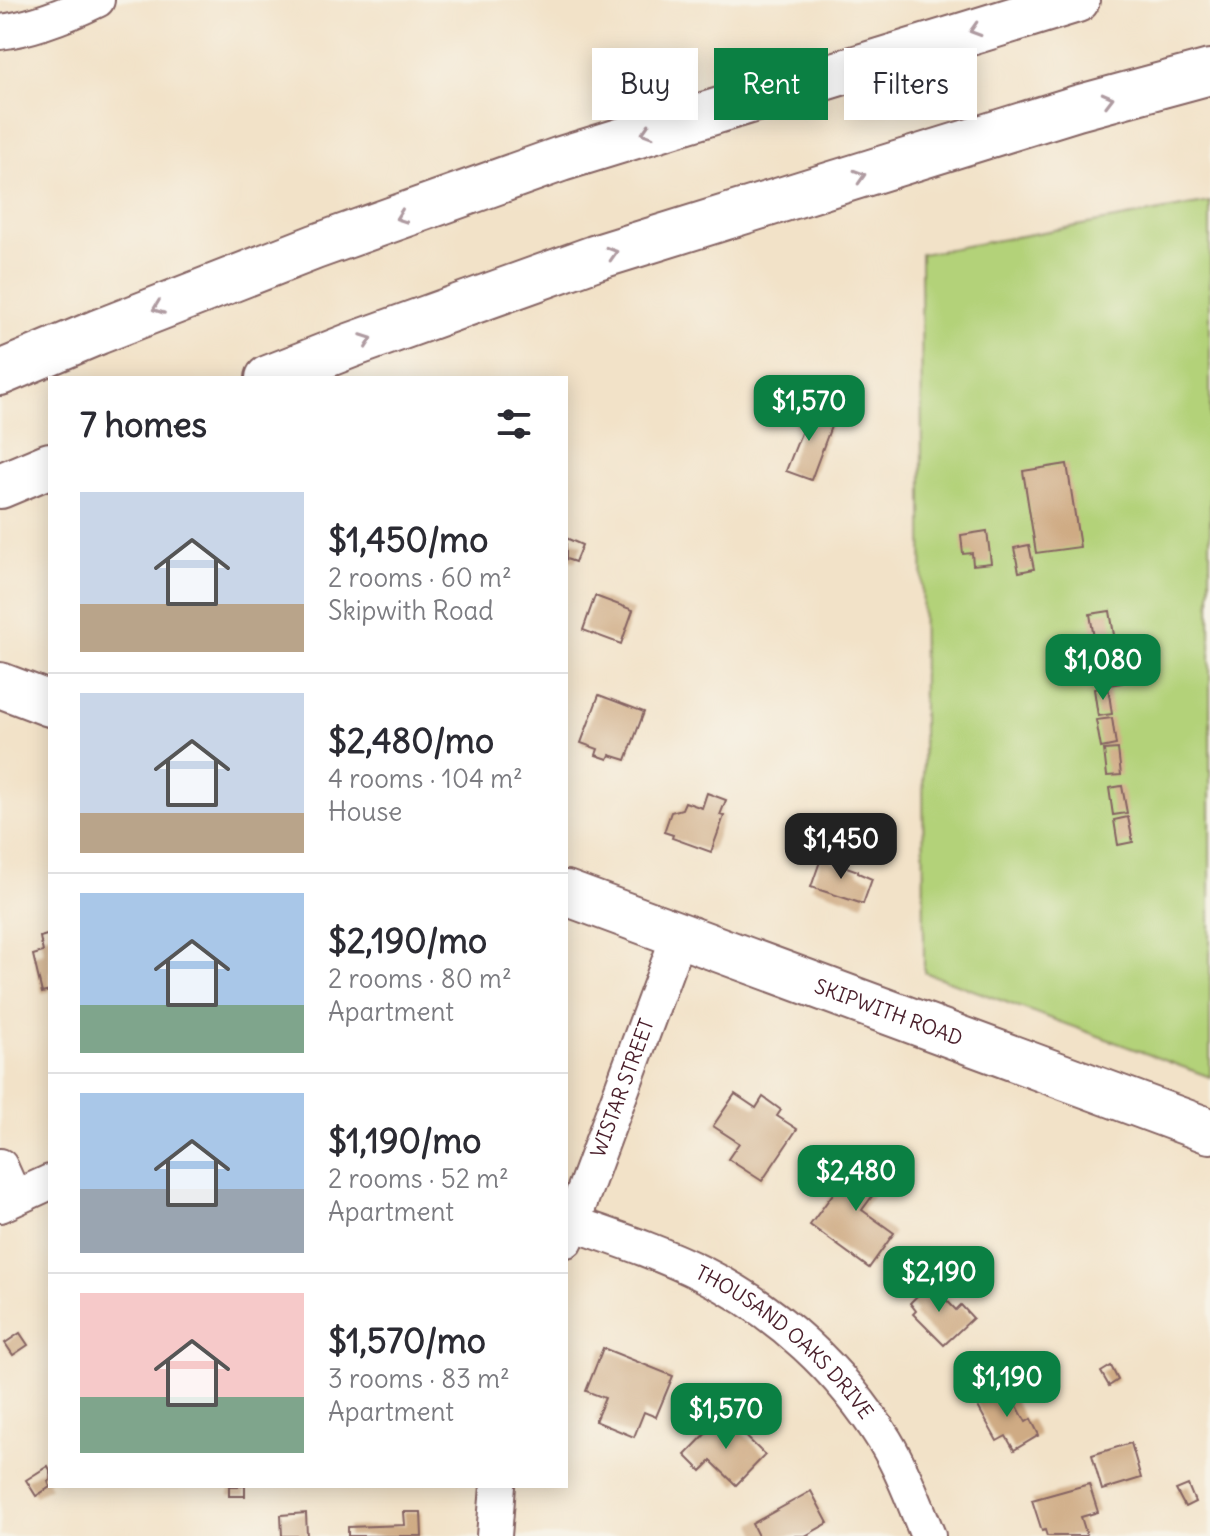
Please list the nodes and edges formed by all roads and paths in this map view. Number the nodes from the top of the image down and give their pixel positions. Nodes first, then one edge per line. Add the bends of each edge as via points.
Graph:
1 (97, 0) edge
2 (1077, 0) edge
3 (0, 32) edge
4 (1210, 72) edge
5 (0, 373) edge
6 (273, 376) edge
7 (48, 466) edge
8 (0, 486) edge
9 (0, 685) edge
10 (48, 703) edge
11 (568, 894) edge
12 (679, 935) junction
13 (1210, 1131) edge
14 (0, 1166) edge
15 (48, 1183) edge
16 (7, 1201) edge
17 (568, 1228) edge
18 (498, 1488) edge
19 (494, 1536) edge
20 (928, 1536) edge

1 - 3 street via 69,14
2 -> 5 main road via 561,159 315,247
6 -> 4 main road via 594,258
7 - 8 main road
9 - 10 main road
11 - 12 main road, SKIPWITH ROAD
12 - 13 main road, SKIPWITH ROAD
12 - 17 street, WISTAR STREET
14 - 16 street
15 - 16 street
17 - 20 street, THOUSAND OAKS DRIVE via 624,1241 703,1274 772,1315 853,1394 886,1442
18 - 19 street

